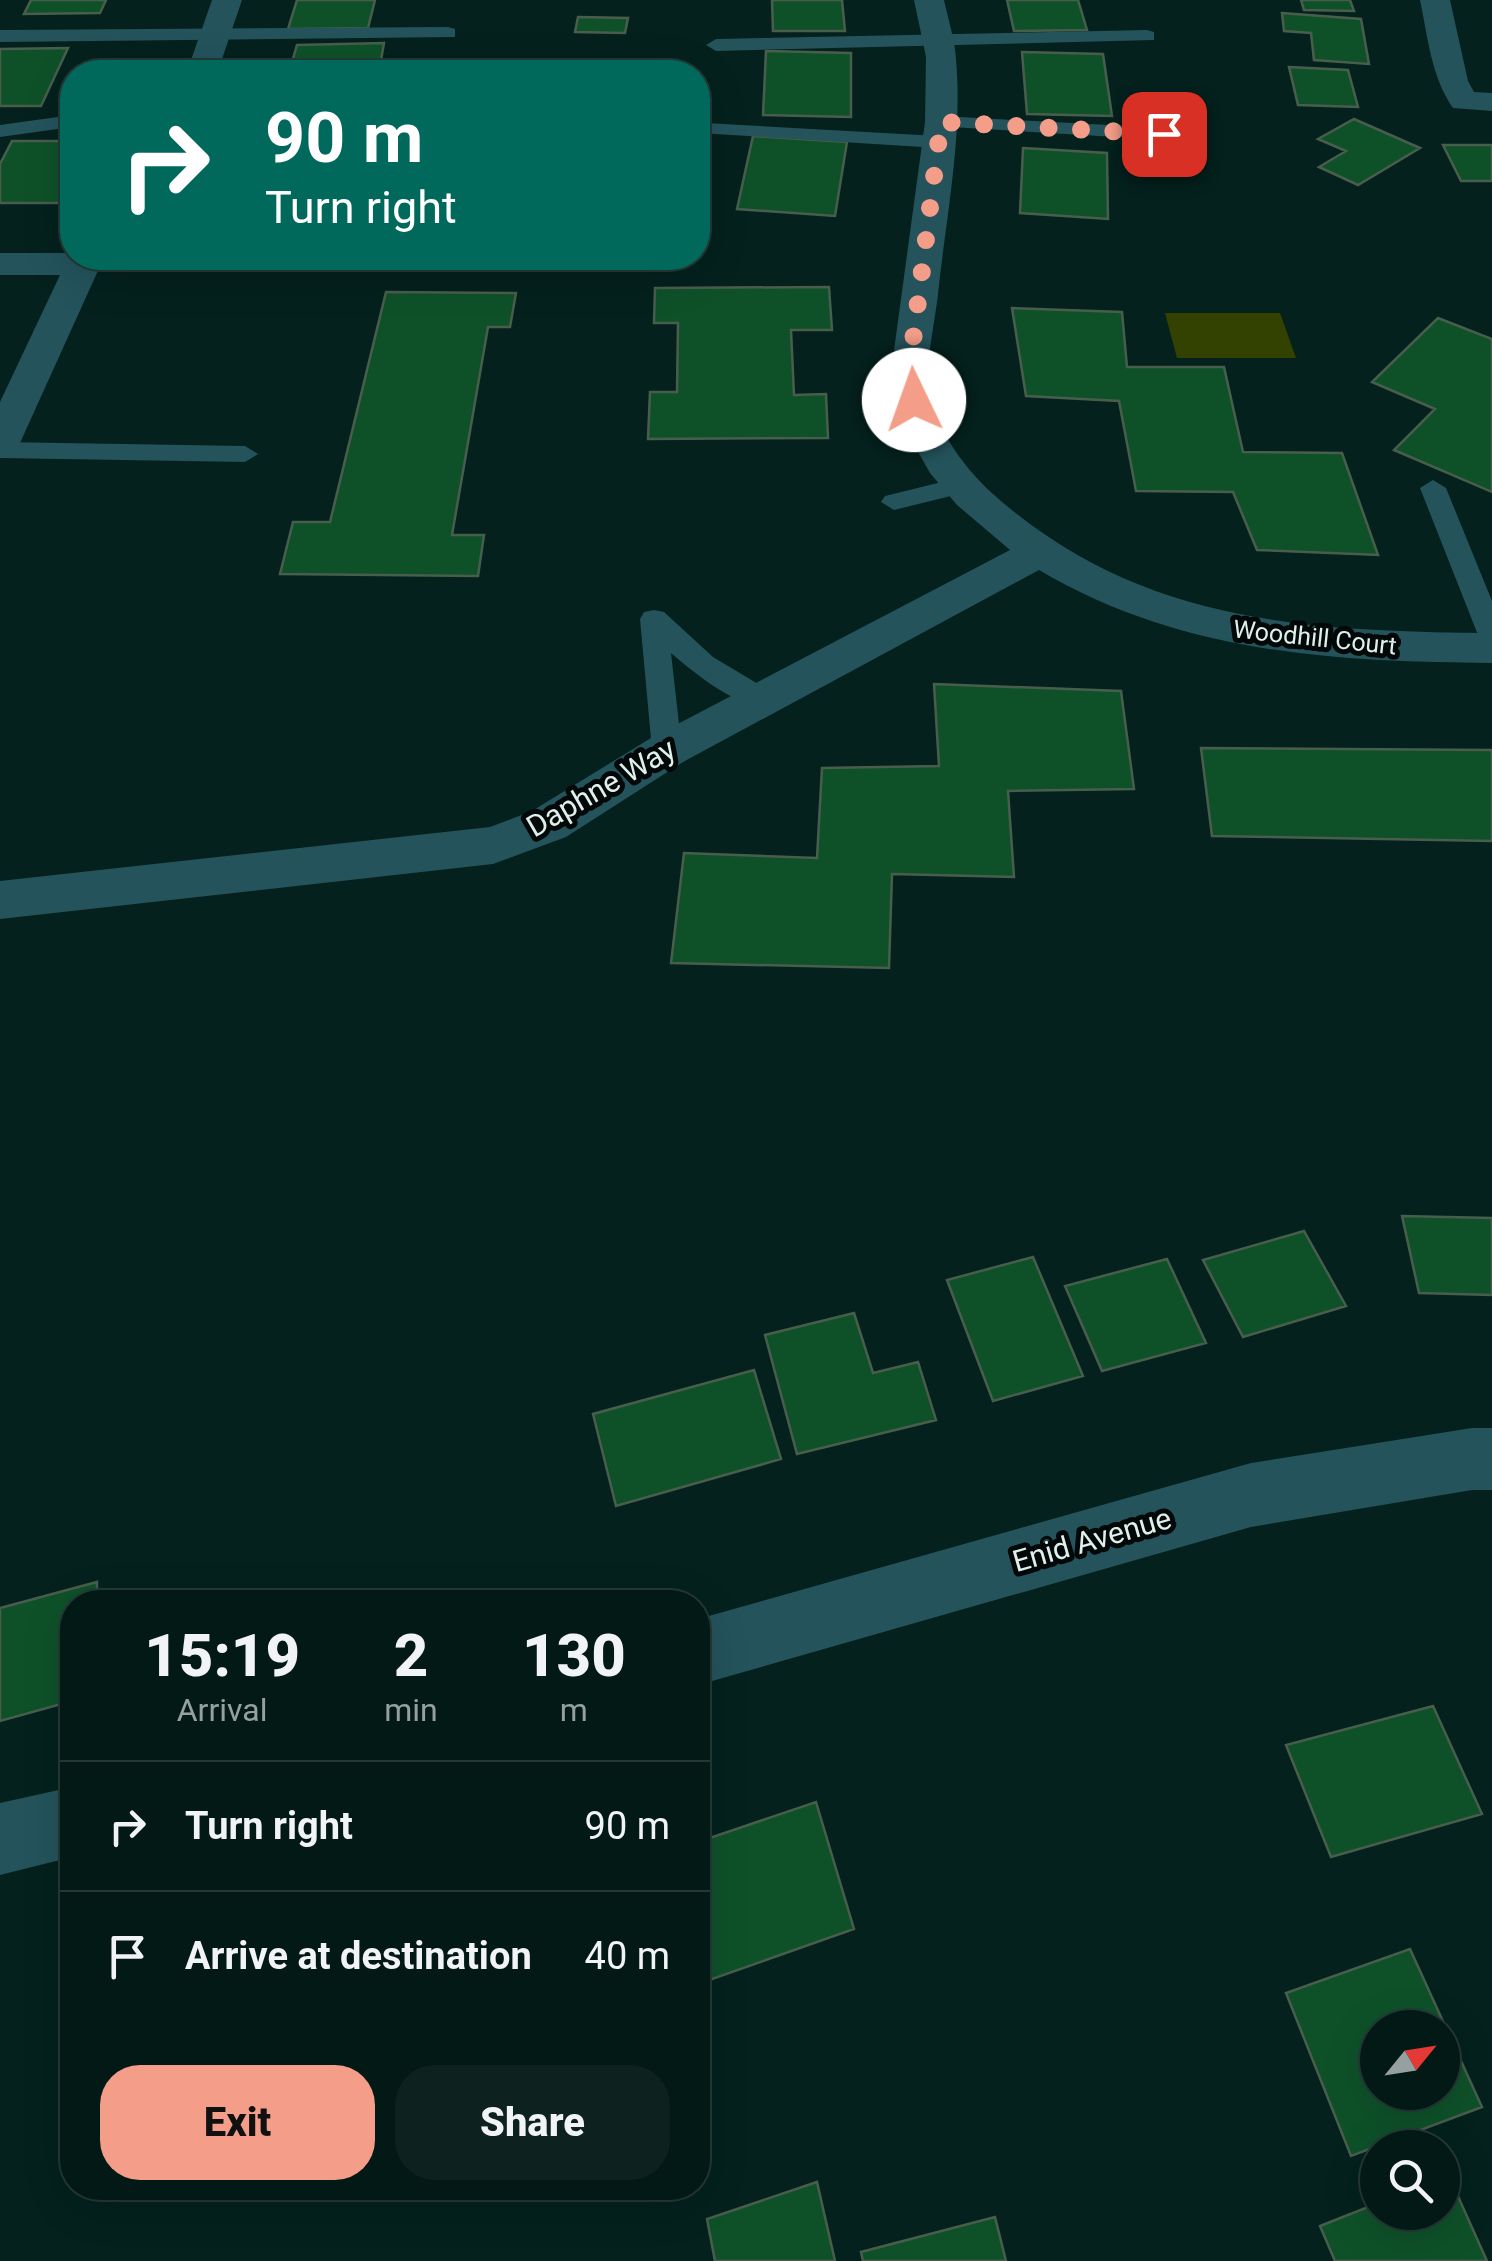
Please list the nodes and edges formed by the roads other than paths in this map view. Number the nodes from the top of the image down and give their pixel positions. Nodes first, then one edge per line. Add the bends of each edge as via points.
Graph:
1 (226, 0) edge
2 (929, 0) edge
3 (1435, 0) edge
4 (448, 33) dead end
5 (215, 34) junction
6 (0, 36) edge
7 (1147, 36) dead end
8 (937, 40) junction
9 (716, 45) dead end
10 (206, 60) edge
11 (1492, 102) edge
12 (60, 122) edge
13 (710, 129) edge
14 (0, 131) edge
15 (940, 132) junction
16 (1164, 134) dead end
17 (0, 264) edge
18 (60, 264) edge
19 (80, 270) edge
20 (0, 446) edge
21 (245, 454) dead end
22 (962, 486) junction
23 (1433, 488) dead end
24 (894, 502) dead end
25 (1040, 551) junction
26 (1492, 635) edge
27 (1492, 648) edge
28 (760, 698) junction
29 (667, 750) junction
30 (0, 900) edge
31 (1492, 1459) edge
32 (710, 1649) edge
33 (60, 1825) edge
34 (0, 1839) edge

1 - 5 street
2 - 8 street, Woodhill Court
3 - 11 street via 1452,81 1464,101
4 - 5 lane
5 - 6 lane
5 - 10 street
7 - 8 lane
8 - 9 lane
8 - 15 street, Woodhill Court
12 - 14 lane
13 - 15 lane
15 - 16 lane
15 - 22 street, Woodhill Court via 908,380 920,420
17 - 18 street
19 - 20 street
20 - 21 lane
22 - 24 lane
22 - 25 street, Woodhill Court
23 - 26 lane
25 - 27 street, Woodhill Court via 1136,600 1241,632 1364,646
25 - 28 street, Daphne Way
28 - 29 street, Daphne Way
28 - 29 lane via 718,678 654,619
29 - 30 street, Daphne Way via 549,824 493,845
31 - 32 street, Enid Avenue via 1251,1496
33 - 34 street

